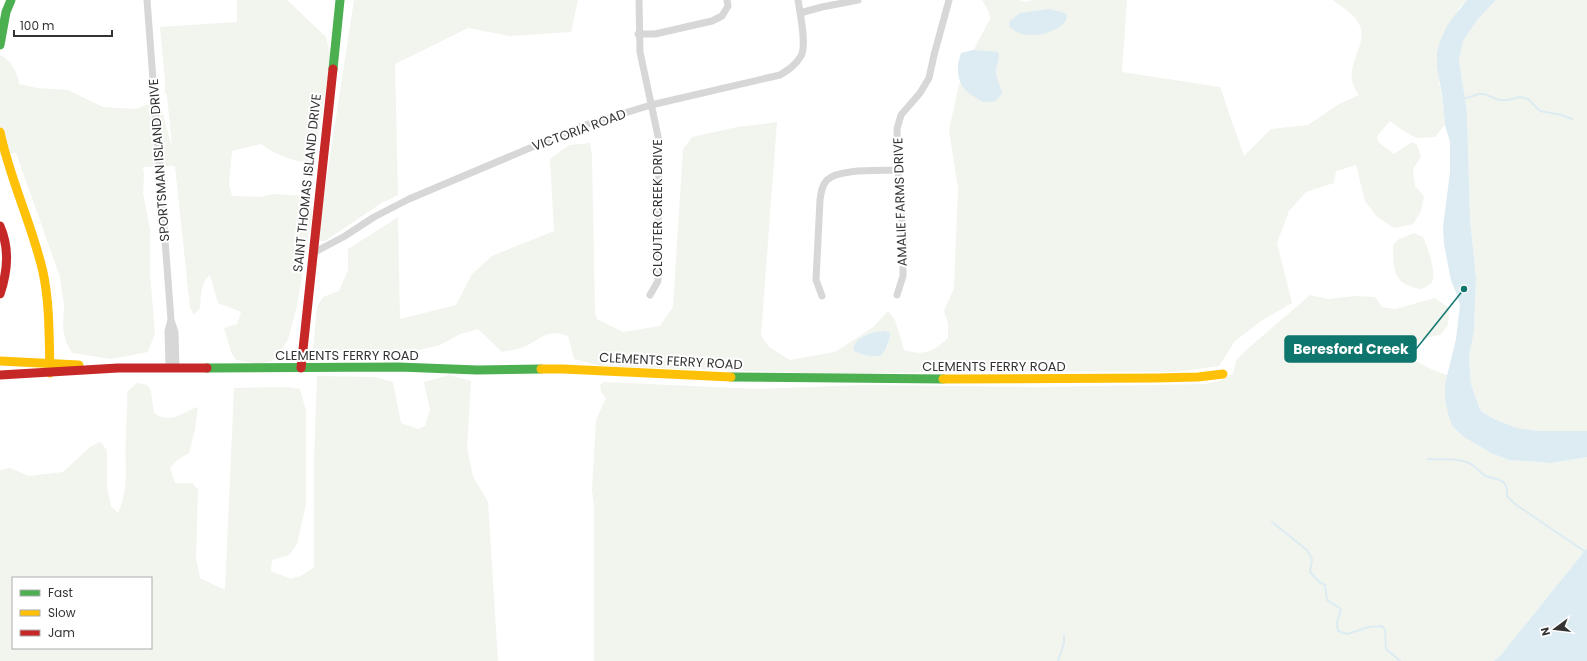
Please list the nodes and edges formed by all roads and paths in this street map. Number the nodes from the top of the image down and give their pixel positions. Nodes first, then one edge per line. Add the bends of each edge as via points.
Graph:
1 (11, 0) edge
2 (148, 0) edge
3 (340, 0) edge
4 (638, 0) edge
5 (727, 0) edge
6 (798, 0) edge
7 (858, 0) edge
8 (949, 0) edge
9 (800, 13) junction
10 (638, 34) junction
11 (0, 45) edge
12 (651, 105) junction
13 (0, 132) edge
14 (898, 170) junction
15 (0, 226) edge
16 (313, 253) junction
17 (0, 294) edge
18 (650, 295) dead end
19 (897, 295) dead end
20 (822, 296) dead end
21 (0, 361) edge
22 (50, 363) junction
23 (173, 367) junction
24 (118, 368) junction
25 (301, 368) junction
26 (50, 373) junction
27 (1223, 374) dead end
28 (0, 375) edge

1 - 11 main road via 6,12
2 - 23 street, SPORTSMAN ISLAND DRIVE via 171,320 168,331
3 - 16 main road, SAINT THOMAS ISLAND DRIVE
4 - 10 street, CLOUTER CREEK DRIVE
5 - 10 street via 728,6 722,16 712,21 654,34
6 - 9 street, VICTORIA ROAD
7 - 9 street via 822,6
8 - 14 street, AMALIE FARMS DRIVE via 929,78 901,116 897,129
9 - 12 street, VICTORIA ROAD via 802,55 794,66 780,75
10 - 12 street, CLOUTER CREEK DRIVE
12 - 16 street, VICTORIA ROAD via 582,126 410,199
12 - 18 street, CLOUTER CREEK DRIVE via 659,149 658,281
13 - 22 main road via 6,162 42,272 49,320
14 - 19 street, AMALIE FARMS DRIVE via 903,276
14 - 20 street via 836,175 828,179 822,188 816,280
15 - 17 main road via 8,258
16 - 25 main road, SAINT THOMAS ISLAND DRIVE
21 - 22 main road, CLEMENTS FERRY ROAD
22 - 24 main road, CLEMENTS FERRY ROAD
22 - 26 main road
23 - 24 main road, CLEMENTS FERRY ROAD
23 - 25 main road, CLEMENTS FERRY ROAD
24 - 26 main road, CLEMENTS FERRY ROAD
25 - 27 main road, CLEMENTS FERRY ROAD via 563,369 722,377 841,379 1155,378
26 - 28 main road, CLEMENTS FERRY ROAD

